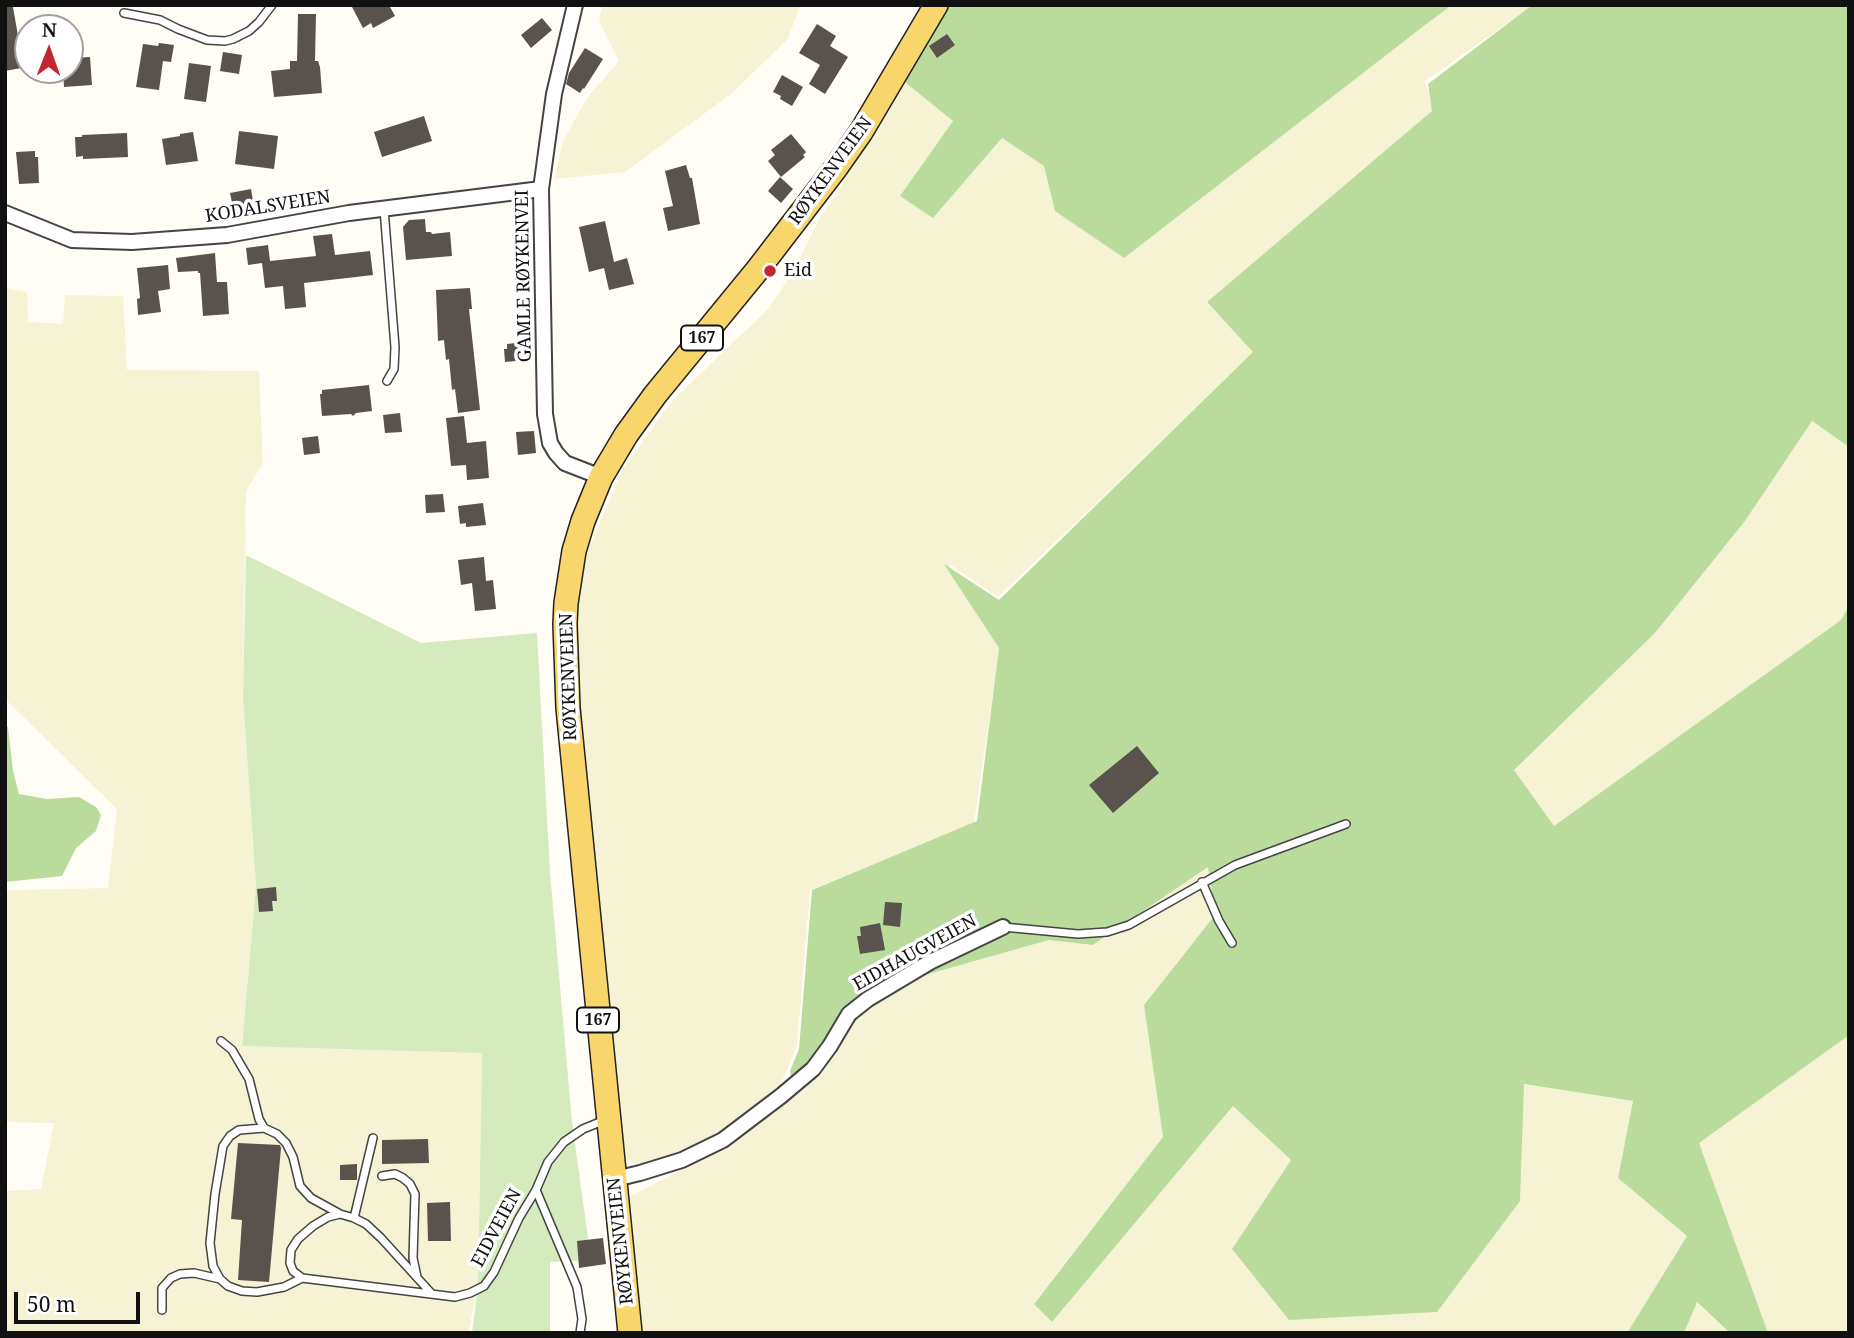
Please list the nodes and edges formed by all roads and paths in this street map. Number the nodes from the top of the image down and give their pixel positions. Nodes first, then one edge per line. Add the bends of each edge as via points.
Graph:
1 (272, 5) edge
2 (575, 5) edge
3 (936, 5) edge
4 (124, 13) dead end
5 (541, 189) junction
6 (384, 208) junction
7 (5, 213) edge
8 (387, 381) dead end
9 (601, 477) junction
10 (1346, 824) dead end
11 (1202, 882) junction
12 (1003, 927) joint
13 (1232, 943) dead end
14 (221, 1041) dead end
15 (608, 1118) junction
16 (264, 1128) junction
17 (373, 1138) dead end
18 (382, 1175) dead end
19 (615, 1179) junction
20 (536, 1190) junction
21 (340, 1214) junction
22 (354, 1218) junction
23 (302, 1278) junction
24 (417, 1278) junction
25 (220, 1279) junction
26 (432, 1294) junction
27 (162, 1310) dead end
28 (580, 1333) edge
29 (630, 1333) edge

1 - 4 lane via 249,30 225,41 207,40 160,20
2 - 5 street, GAMLE RØYKENVEI via 554,94
3 - 9 main road, RØYKENVEIEN / 167 via 835,169 641,415
5 - 6 street, KODALSVEIEN
5 - 9 street, GAMLE RØYKENVEI via 545,402 550,443 565,463
6 - 7 street, KODALSVEIEN via 227,235 132,242 72,240
6 - 8 lane via 396,347 394,369
9 - 15 main road, RØYKENVEIEN / 167 via 574,551 565,624 568,708
10 - 11 lane via 1235,864
11 - 12 lane via 1129,925 1107,932
11 - 13 lane
12 - 19 street, EIDHAUGVEIEN via 868,999 849,1014 813,1069 723,1140 682,1160
14 - 16 lane via 232,1050 248,1079
15 - 19 main road, RØYKENVEIEN / 167
15 - 20 lane, EIDVEIEN via 564,1142 548,1162
16 - 21 lane via 286,1143 300,1186 311,1198
16 - 25 lane via 239,1130 223,1146 210,1243
17 - 22 lane
18 - 24 lane via 403,1178 415,1195 413,1258
19 - 29 main road, RØYKENVEIEN / 167
20 - 26 lane, EIDVEIEN via 484,1286 456,1297
20 - 28 lane via 578,1287
21 - 22 lane
21 - 23 lane via 328,1217 298,1239 290,1263
22 - 24 lane via 382,1238
23 - 25 lane via 257,1292 242,1291
23 - 26 lane, EIDVEIEN
24 - 26 lane
25 - 27 lane via 194,1273 171,1278 162,1288

